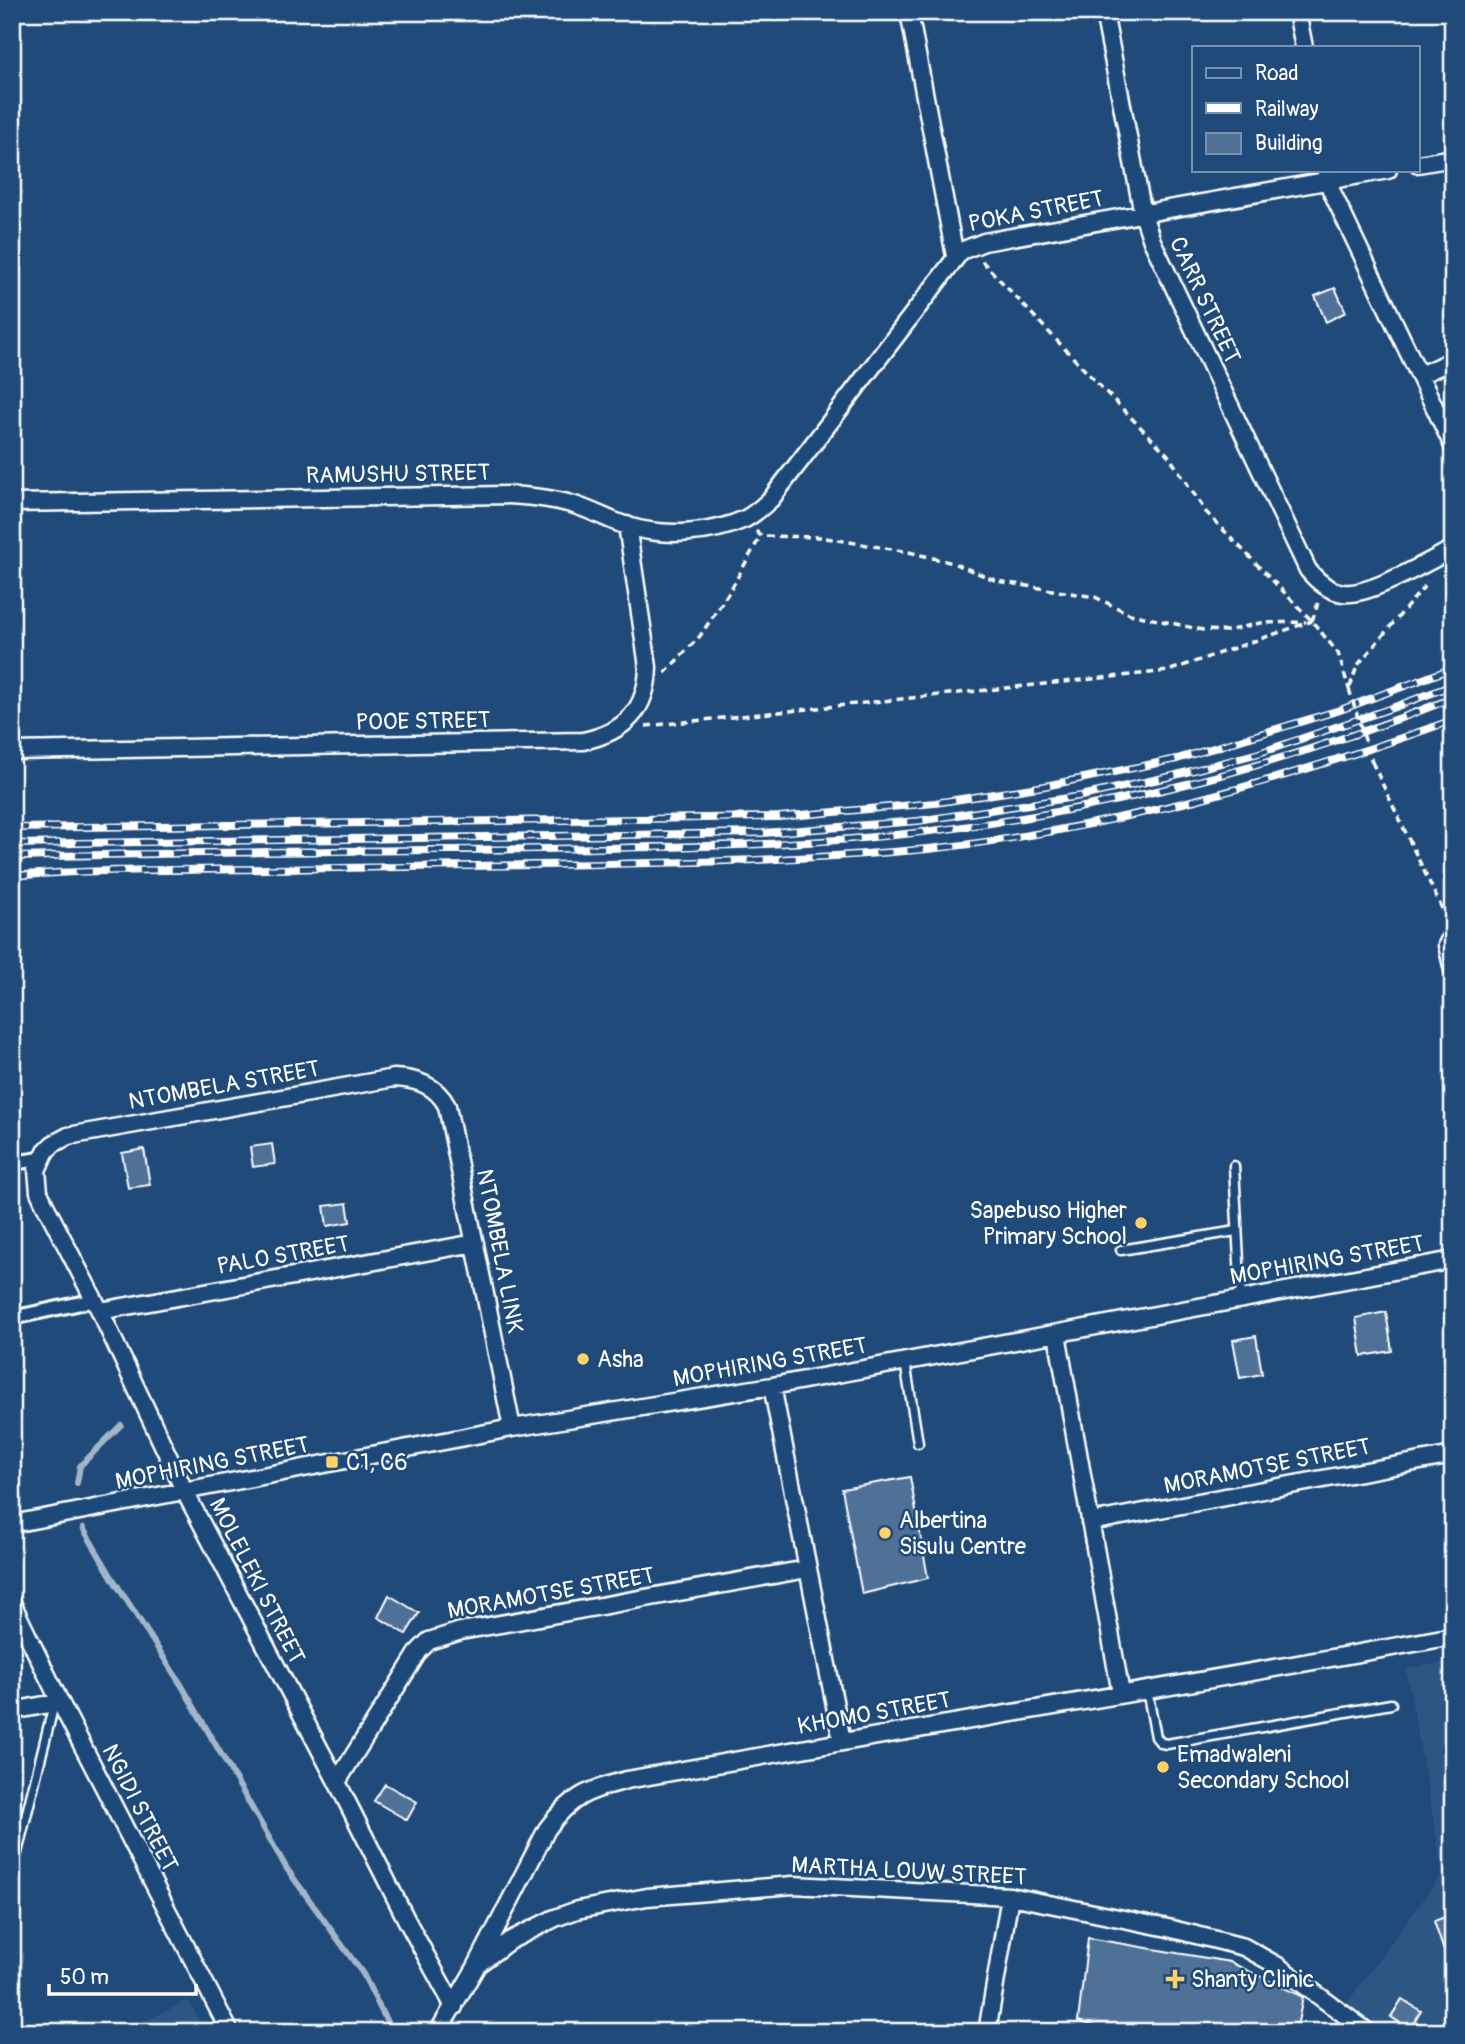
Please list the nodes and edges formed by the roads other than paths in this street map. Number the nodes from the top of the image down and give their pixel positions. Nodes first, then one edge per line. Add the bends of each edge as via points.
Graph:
1 (909, 12) edge
2 (1104, 12) edge
3 (1297, 12) edge
4 (1304, 46) edge
5 (1453, 158) edge
6 (1420, 164) edge
7 (1364, 172) edge
8 (1327, 175) edge
9 (1143, 214) junction
10 (955, 256) junction
11 (1453, 360) edge
12 (1420, 375) junction
13 (1453, 446) edge
14 (771, 499) joint
15 (12, 503) edge
16 (627, 526) junction
17 (1453, 549) edge
18 (12, 751) edge
19 (1451, 936) edge
20 (1453, 970) edge
21 (434, 1088) joint
22 (12, 1163) edge
23 (39, 1164) junction
24 (1234, 1166) dead end
25 (1236, 1231) junction
26 (475, 1243) junction
27 (1121, 1250) dead end
28 (1453, 1260) edge
29 (1241, 1299) junction
30 (98, 1306) junction
31 (12, 1318) edge
32 (1057, 1334) junction
33 (905, 1362) junction
34 (772, 1386) junction
35 (512, 1428) junction
36 (918, 1443) dead end
37 (1453, 1455) edge
38 (185, 1492) junction
39 (1090, 1522) junction
40 (12, 1524) edge
41 (807, 1569) junction
42 (12, 1603) edge
43 (1453, 1636) edge
44 (1147, 1690) junction
45 (1121, 1695) junction
46 (57, 1703) junction
47 (1391, 1704) dead end
48 (12, 1711) edge
49 (842, 1741) junction
50 (337, 1782) junction
51 (16, 1857) dead end
52 (1010, 1896) junction
53 (476, 1967) junction
54 (454, 2007) junction
55 (230, 2032) edge
56 (438, 2032) edge
57 (986, 2032) edge
58 (1368, 2032) edge

1 - 10 street
2 - 9 street, CARR STREET
3 - 4 street
5 - 6 street
7 - 8 street, POKA STREET
8 - 9 street, POKA STREET
8 - 12 street
9 - 10 street, POKA STREET via 984,242
9 - 17 street, CARR STREET via 1308,570 1324,586 1355,593
10 - 14 street, POKA STREET
11 - 12 street
12 - 13 street
14 - 16 street, RAMUSHU STREET via 743,519 694,531 671,533
15 - 16 street, RAMUSHU STREET via 507,495 573,505
16 - 18 street, POOE STREET via 648,667 645,695 635,713 608,734 583,741
19 - 20 street
21 - 23 street, NTOMBELA STREET via 394,1078 95,1131 61,1139
21 - 26 street, NTOMBELA LINK via 447,1106
22 - 23 street
23 - 30 street, MOLELEKI STREET via 39,1192
24 - 25 lane
25 - 27 lane
25 - 29 lane
26 - 30 street, PALO STREET
26 - 35 street, NTOMBELA LINK
28 - 29 street, MOPHIRING STREET
29 - 32 street, MOPHIRING STREET
30 - 31 street
30 - 38 street, MOLELEKI STREET
32 - 33 street, MOPHIRING STREET
32 - 39 street
33 - 34 street, MOPHIRING STREET
33 - 36 lane
34 - 35 street, MOPHIRING STREET
34 - 41 street
35 - 38 street, MOPHIRING STREET
37 - 39 street, MORAMOTSE STREET
38 - 40 street, MOPHIRING STREET
38 - 50 street, MOLELEKI STREET
39 - 45 street
41 - 49 street
41 - 50 street, MORAMOTSE STREET via 429,1640
42 - 46 street, NGIDI STREET
43 - 44 street, KHOMO STREET
44 - 45 street, KHOMO STREET
44 - 47 lane via 1156,1737 1167,1744
45 - 49 street, KHOMO STREET
46 - 48 street
46 - 51 lane
46 - 55 street, NGIDI STREET
49 - 53 street, KHOMO STREET via 627,1780 579,1796 547,1829
50 - 54 street, MOLELEKI STREET
52 - 53 street, MARTHA LOUW STREET via 793,1885 647,1897 555,1918 509,1941
52 - 57 street
52 - 58 street, MARTHA LOUW STREET via 1244,1947 1278,1966
53 - 54 street, KHOMO STREET
54 - 56 street, KHOMO STREET

